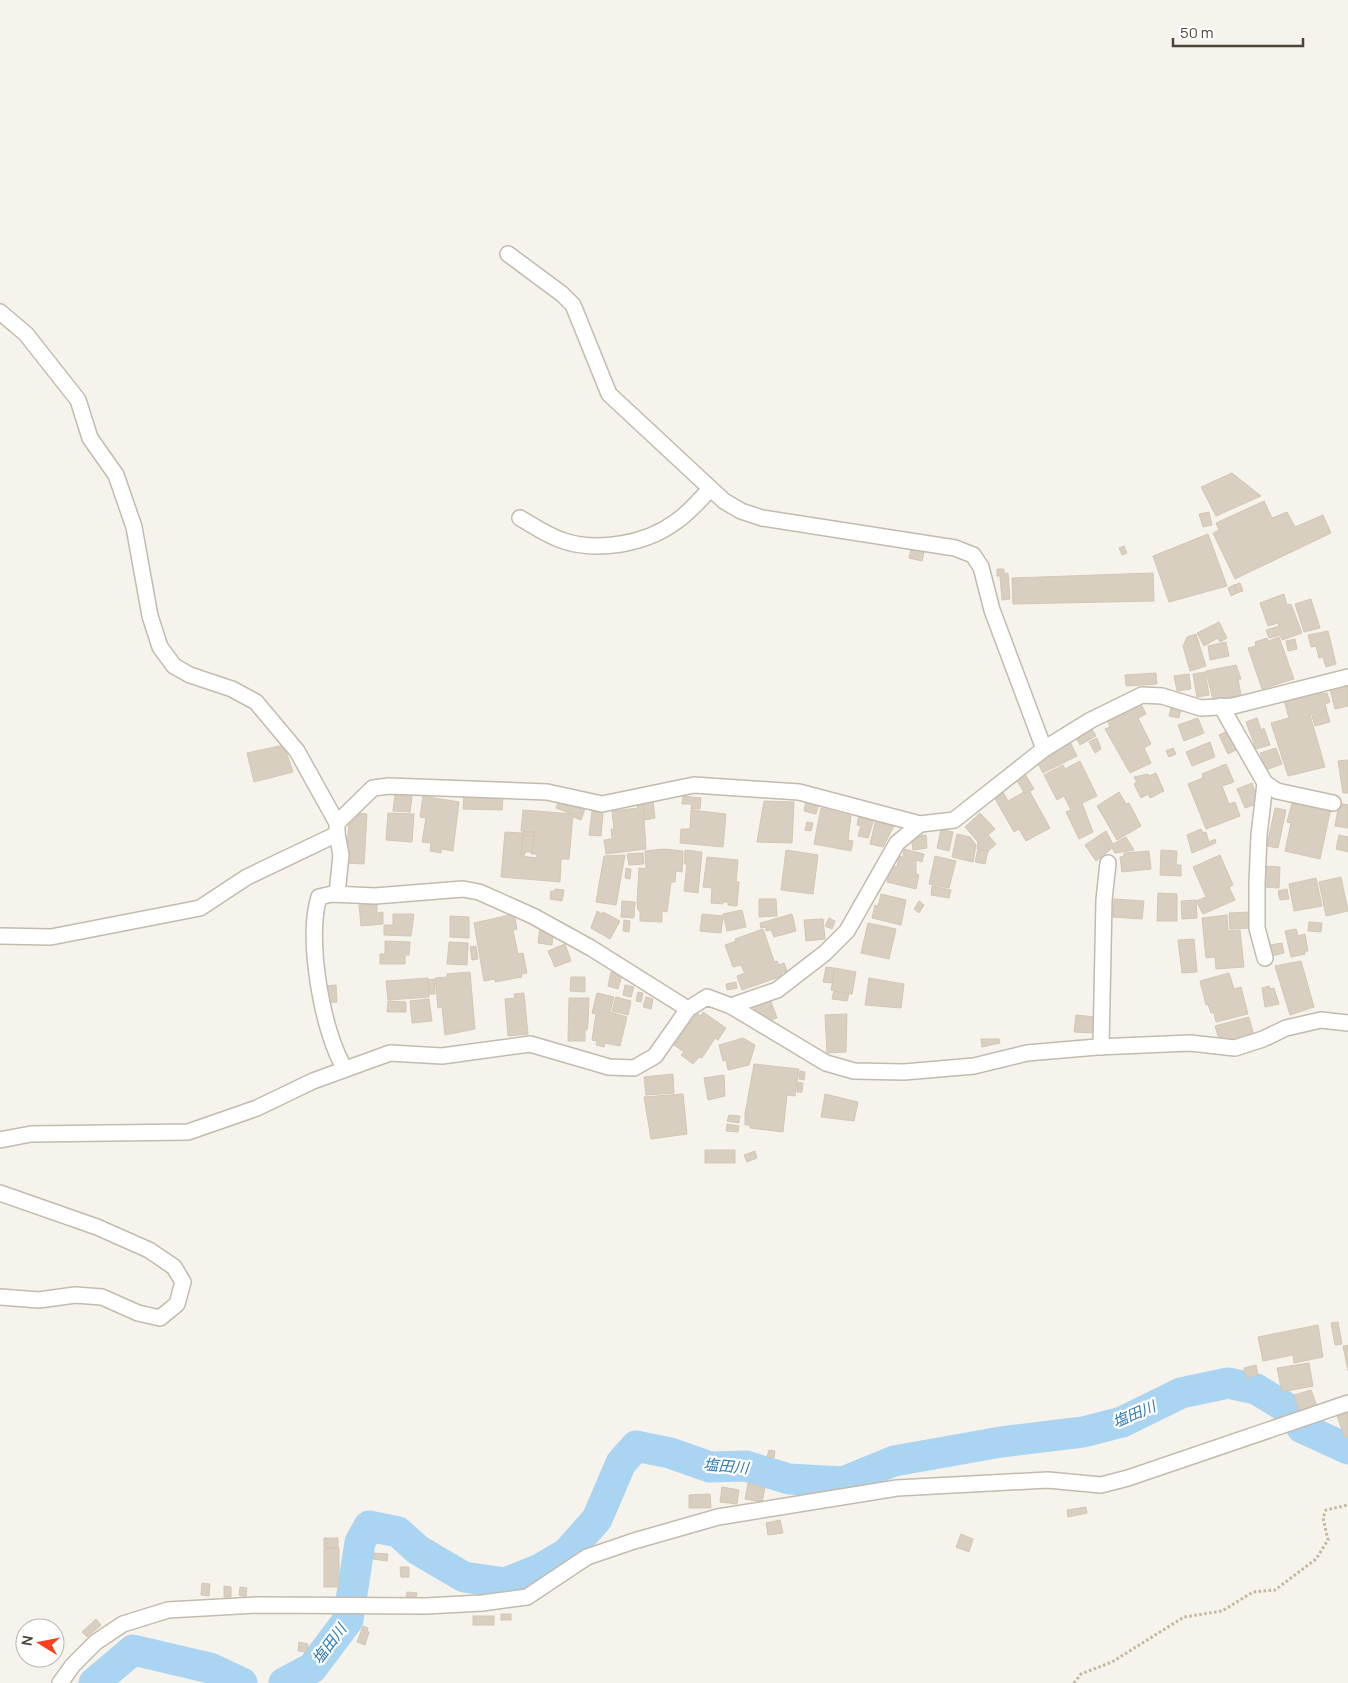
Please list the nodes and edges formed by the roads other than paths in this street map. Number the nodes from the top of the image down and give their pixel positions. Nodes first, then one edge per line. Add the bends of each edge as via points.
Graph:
1 (508, 254) dead end
2 (0, 312) edge
3 (710, 489) junction
4 (520, 518) dead end
5 (1348, 677) edge
6 (1221, 706) junction
7 (1044, 749) junction
8 (1265, 784) junction
9 (1333, 803) dead end
10 (920, 824) junction
11 (337, 828) junction
12 (1108, 863) dead end
13 (338, 894) junction
14 (0, 936) edge
15 (1265, 958) dead end
16 (731, 1006) junction
17 (688, 1009) junction
18 (1348, 1023) edge
19 (1102, 1047) junction
20 (345, 1069) junction
21 (0, 1140) edge
22 (0, 1194) edge
23 (0, 1297) edge
24 (1348, 1403) edge
25 (60, 1683) edge

1 - 3 street via 573,305 609,394
2 - 11 street via 26,334 78,400 90,438 116,475 134,527 150,616 160,647 174,666 190,675 232,688 256,702 297,751
3 - 4 street via 673,524 638,540 613,545 565,542
3 - 7 street via 741,511 762,518 954,548 973,555 981,567 992,610
5 - 6 street
6 - 7 street via 1201,708 1162,696 1142,695 1091,720
6 - 8 street
7 - 10 street via 954,820
8 - 9 street via 1277,791
8 - 15 street via 1259,835 1257,928
10 - 11 street via 799,792 694,785 602,804 547,792 389,786 373,788
10 - 16 street via 897,843 847,931 777,990
11 - 13 street via 341,855
11 - 14 street via 247,877 200,908 51,937
12 - 19 street via 1104,900
13 - 17 street via 375,896 463,889 479,892 533,916 591,948
13 - 20 street via 319,897 316,907 316,966 326,1026
16 - 17 street via 707,997
16 - 19 street via 826,1063 854,1071 904,1072 966,1066 1027,1053
17 - 20 street via 655,1056 634,1068 610,1067 530,1044 442,1056 390,1052
18 - 19 street via 1321,1020 1286,1028 1235,1048 1190,1043
20 - 21 street via 258,1108 188,1132 31,1134
22 - 23 street via 97,1226 149,1250 174,1267 183,1282 177,1304 160,1318 138,1313 102,1297 75,1295 38,1300
24 - 25 street via 1101,1485 1048,1480 897,1488 718,1517 587,1557 527,1597 426,1606 258,1605 168,1610 123,1624 96,1642

